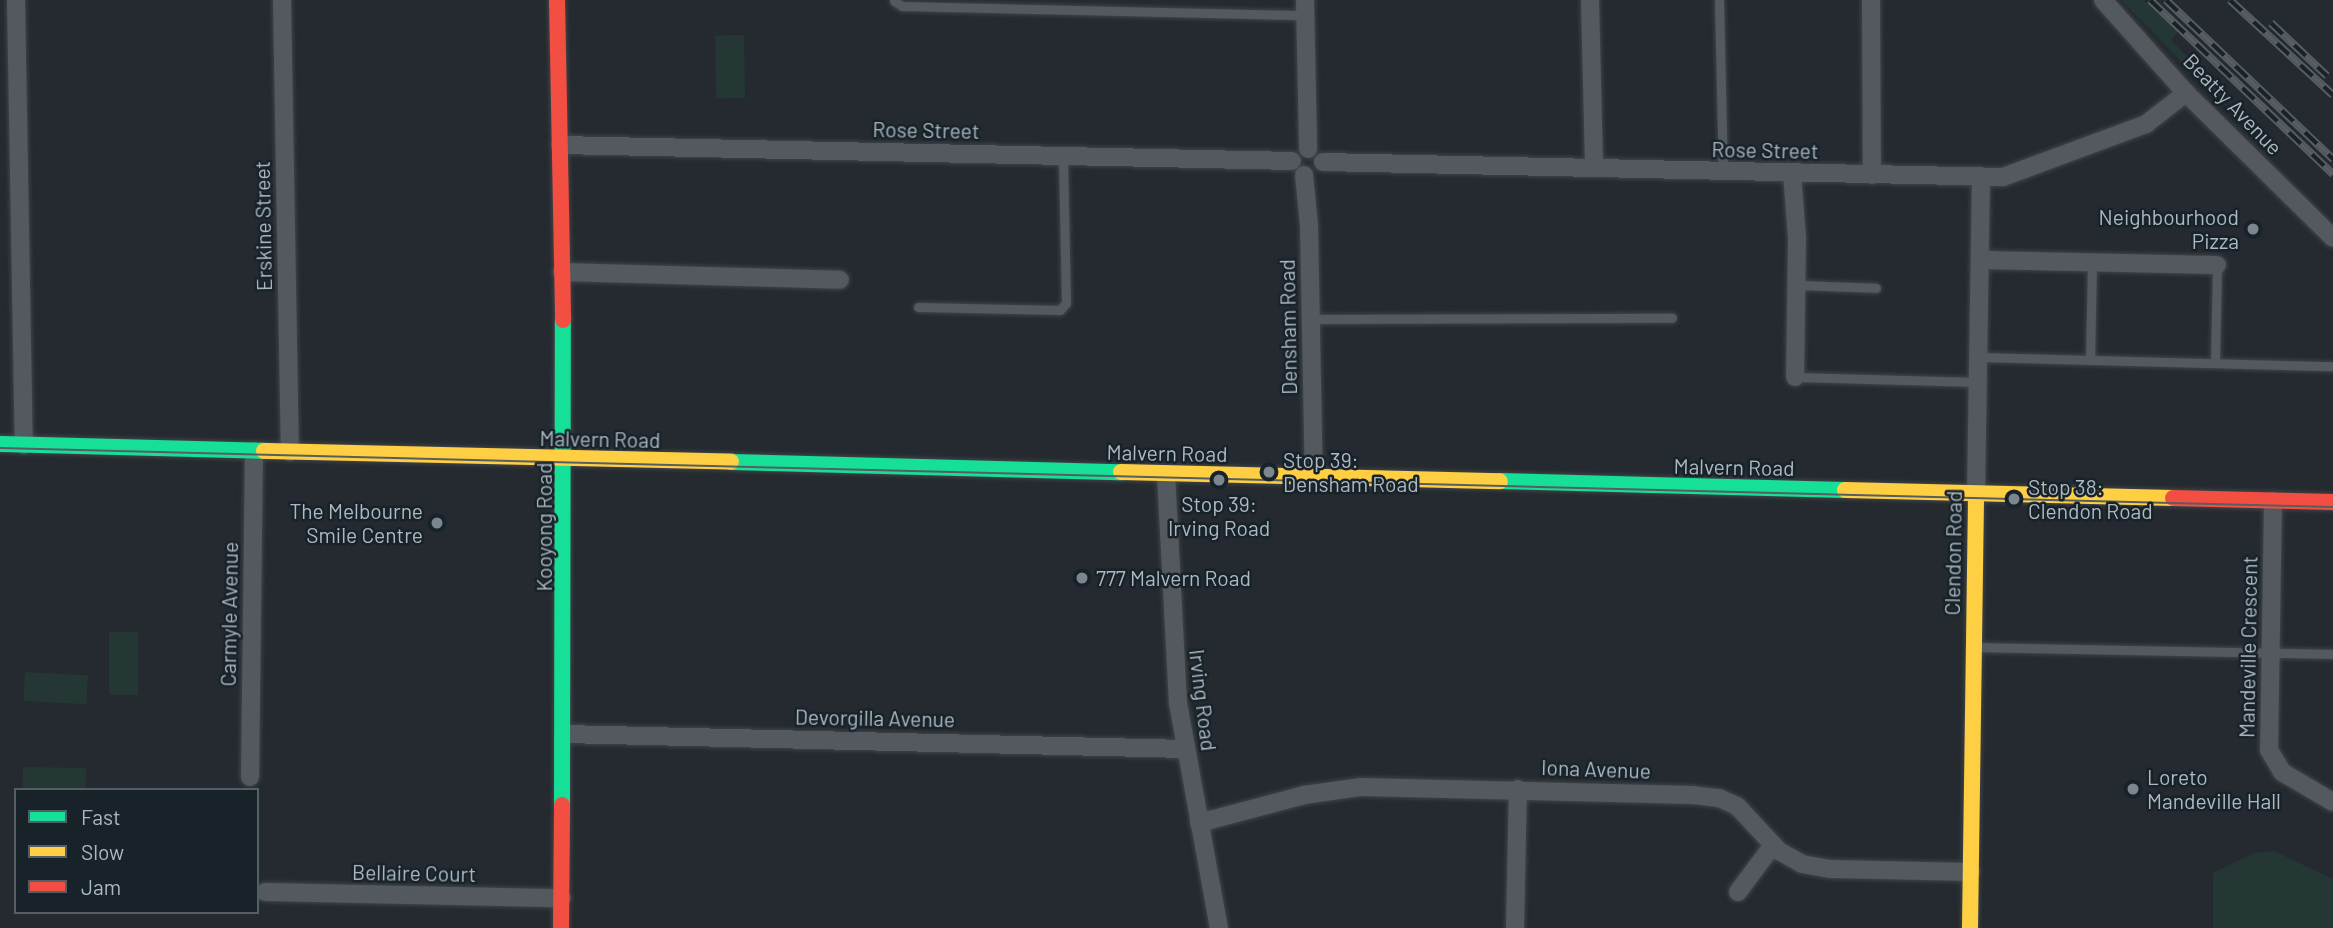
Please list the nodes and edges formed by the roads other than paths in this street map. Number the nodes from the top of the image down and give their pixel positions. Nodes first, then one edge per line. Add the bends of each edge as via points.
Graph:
1 (16, 0) edge
2 (282, 0) edge
3 (557, 0) edge
4 (1590, 0) edge
5 (1719, 0) edge
6 (1871, 0) edge
7 (2103, 0) edge
8 (894, 1) edge
9 (1305, 8) edge
10 (2186, 93) junction
11 (560, 145) junction
12 (1308, 149) junction
13 (1063, 156) junction
14 (1292, 161) junction
15 (1323, 162) junction
16 (1594, 168) junction
17 (1723, 172) junction
18 (1792, 173) junction
19 (1872, 175) junction
20 (1304, 176) junction
21 (1981, 178) junction
22 (2333, 238) edge
23 (1980, 260) junction
24 (2092, 262) junction
25 (2217, 265) joint
26 (562, 272) junction
27 (840, 280) dead end
28 (1796, 285) junction
29 (1875, 288) dead end
30 (918, 307) dead end
31 (1672, 318) dead end
32 (1311, 319) junction
33 (1978, 357) junction
34 (2090, 360) junction
35 (2215, 363) junction
36 (2333, 366) edge
37 (1795, 376) joint
38 (1978, 383) junction
39 (0, 444) edge
40 (24, 445) junction
41 (254, 451) junction
42 (290, 452) junction
43 (566, 459) junction
44 (1166, 474) junction
45 (1314, 478) junction
46 (1976, 494) junction
47 (2273, 501) junction
48 (2333, 502) edge
49 (1974, 646) junction
50 (2270, 652) junction
51 (2333, 654) edge
52 (564, 734) junction
53 (1185, 748) junction
54 (250, 777) dead end
55 (1518, 789) junction
56 (2333, 802) edge
57 (1199, 823) junction
58 (1773, 845) junction
59 (1971, 872) junction
60 (264, 892) dead end
61 (1738, 892) dead end
62 (562, 898) junction
63 (561, 928) edge
64 (1219, 928) edge
65 (1515, 928) edge
66 (1970, 928) edge

1 - 40 street
2 - 42 street, Erskine Street
3 - 11 main road, Kooyong Road
4 - 16 street
5 - 17 lane
6 - 19 street
7 - 10 street, Beatty Avenue
8 - 9 lane via 902,6
9 - 12 street
10 - 21 street, Rose Street via 2136,128 2014,176
10 - 22 street, Beatty Avenue
11 - 13 street, Rose Street
11 - 26 main road, Kooyong Road
12 - 14 street via 1297,152
12 - 15 street via 1319,152
13 - 14 street, Rose Street
13 - 30 lane via 1066,303 1060,310
14 - 20 street
15 - 16 street, Rose Street
15 - 20 street via 1318,172
16 - 17 street, Rose Street
17 - 18 street, Rose Street
18 - 19 street, Rose Street
18 - 28 street
19 - 21 street, Rose Street
20 - 32 street, Densham Road
21 - 23 street, Clendon Road
23 - 24 street
23 - 33 street, Clendon Road
24 - 25 street
24 - 34 lane
25 - 35 lane
26 - 27 street
26 - 43 main road, Kooyong Road
28 - 29 lane
28 - 37 street
31 - 32 lane
32 - 45 street, Densham Road
33 - 34 lane
33 - 38 street, Clendon Road
34 - 35 lane
35 - 36 lane
37 - 38 lane
38 - 46 street, Clendon Road
39 - 40 main road, Malvern Road
40 - 41 main road, Malvern Road
41 - 42 main road, Malvern Road
41 - 54 street, Carmyle Avenue
42 - 43 main road, Malvern Road
43 - 44 main road, Malvern Road
43 - 52 main road, Kooyong Road
44 - 45 main road, Malvern Road
44 - 53 street, Irving Road via 1173,646
45 - 46 main road, Malvern Road
46 - 47 main road, Malvern Road
46 - 49 main road, Clendon Road
47 - 48 main road, Malvern Road
47 - 50 street, Mandeville Crescent
49 - 50 lane
49 - 59 main road, Clendon Road
50 - 51 lane
50 - 56 street, Mandeville Crescent via 2270,755 2282,772
52 - 53 street, Devorgilla Avenue
52 - 62 main road, Kooyong Road
53 - 57 street, Irving Road
55 - 57 street, Iona Avenue via 1361,787 1304,795
55 - 58 street, Iona Avenue via 1719,798 1746,813
55 - 65 street
57 - 64 street, Irving Road
58 - 59 street, Iona Avenue via 1792,859 1821,868
58 - 61 street
59 - 66 main road, Clendon Road
60 - 62 street, Bellaire Court
62 - 63 main road, Kooyong Road

